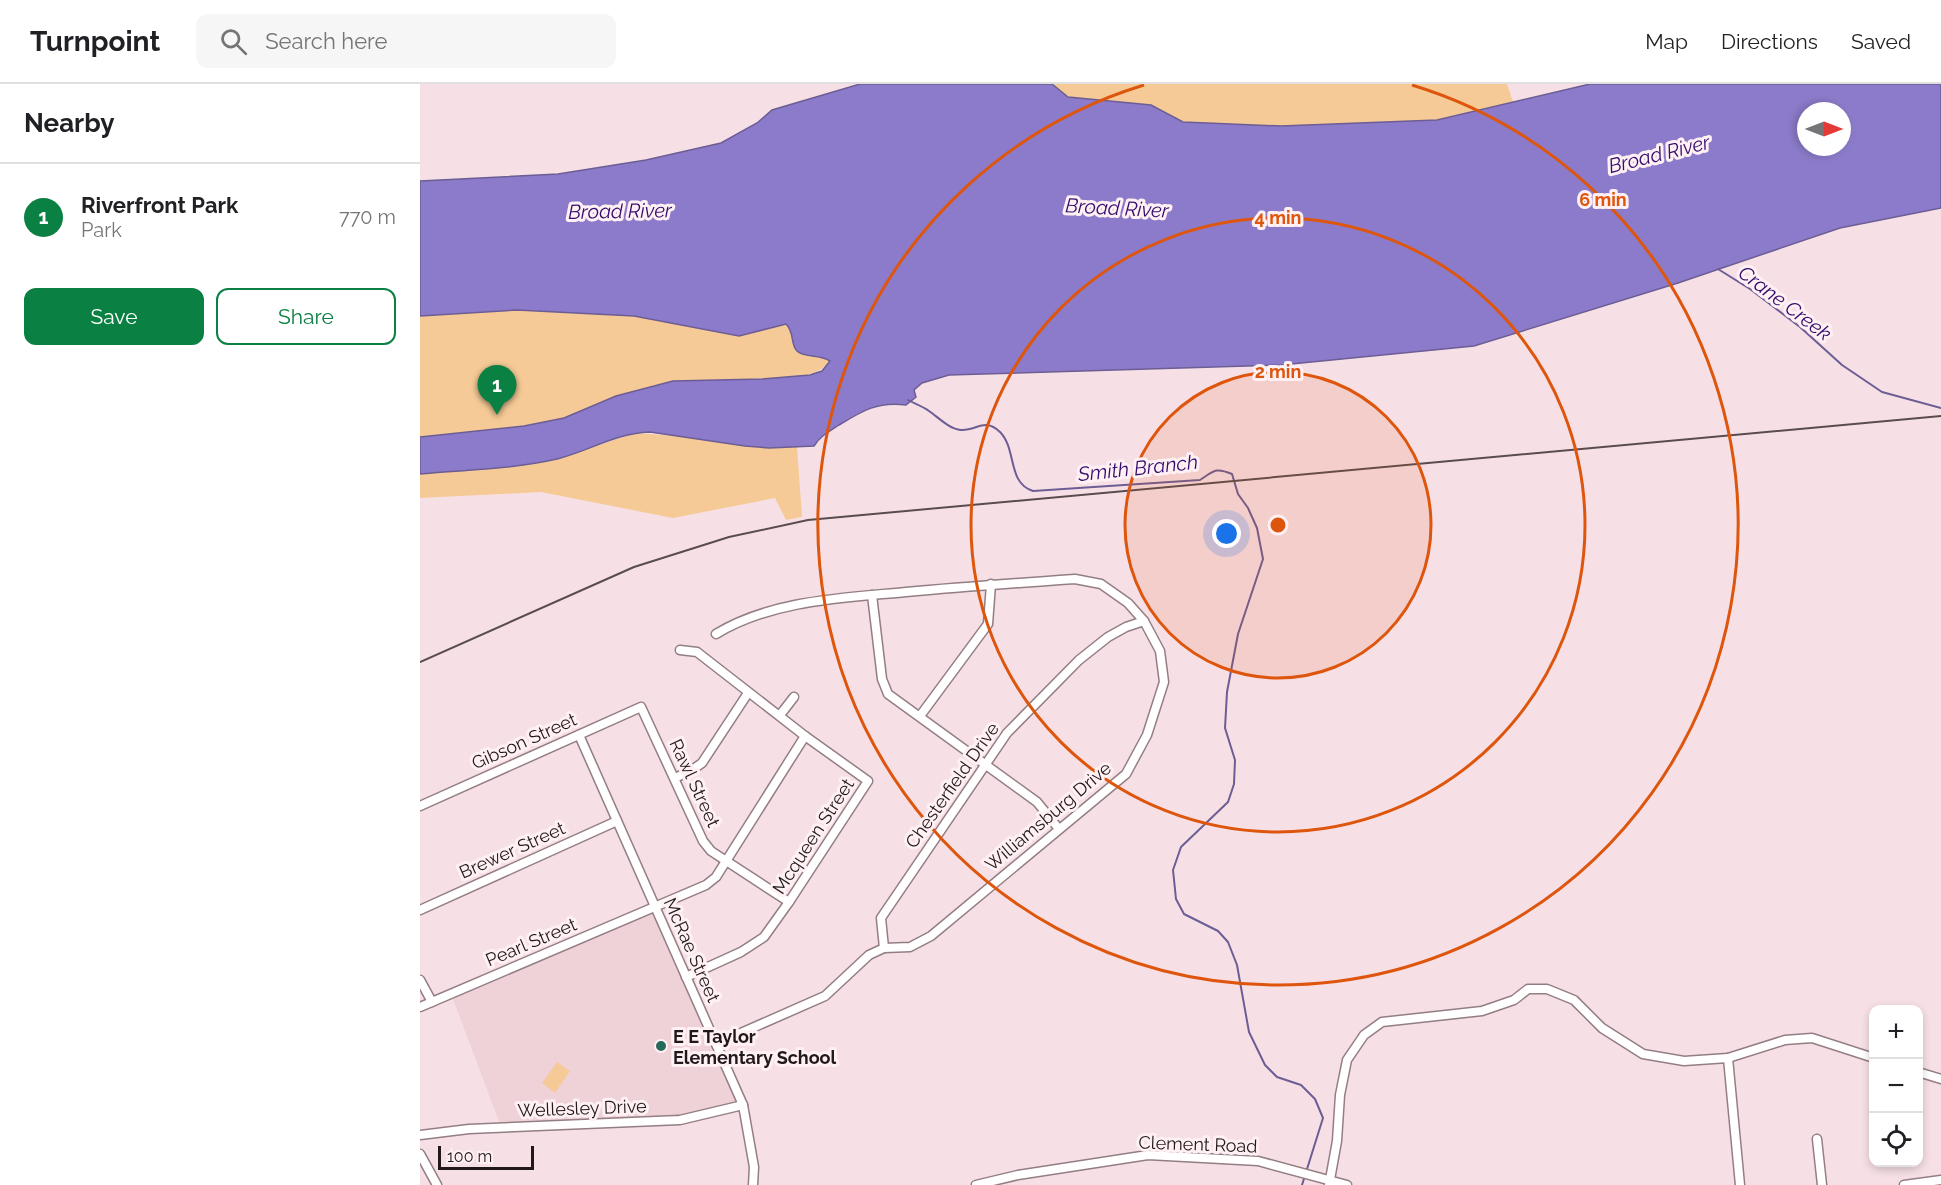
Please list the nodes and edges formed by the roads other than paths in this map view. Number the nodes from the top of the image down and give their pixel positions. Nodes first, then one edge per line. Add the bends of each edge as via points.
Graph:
1 (991, 585) junction
2 (872, 595) junction
3 (1144, 621) junction
4 (716, 634) dead end
5 (680, 650) dead end
6 (748, 693) junction
7 (794, 697) dead end
8 (641, 707) joint
9 (780, 715) junction
10 (920, 716) junction
11 (579, 735) junction
12 (805, 736) junction
13 (985, 764) junction
14 (675, 778) junction
15 (420, 806) edge
16 (617, 821) junction
17 (1059, 829) junction
18 (727, 861) junction
19 (789, 902) junction
20 (655, 907) junction
21 (420, 910) edge
22 (884, 948) junction
23 (686, 977) junction
24 (420, 980) edge
25 (432, 1002) junction
26 (420, 1007) edge
27 (716, 1044) junction
28 (1869, 1056) edge
29 (1728, 1058) junction
30 (1923, 1073) edge
31 (1941, 1078) edge
32 (743, 1105) junction
33 (420, 1135) edge
34 (1817, 1139) dead end
35 (420, 1154) edge
36 (1018, 1174) junction
37 (1941, 1180) edge
38 (1330, 1182) edge
39 (437, 1185) edge
40 (753, 1185) edge
41 (976, 1185) edge
42 (1021, 1185) edge
43 (1347, 1185) edge
44 (1740, 1185) edge
45 (1822, 1185) edge
46 (1904, 1185) edge

1 - 2 street, Williamsburg Drive
1 - 3 street, Williamsburg Drive via 1075,579 1101,585 1128,603
1 - 10 street via 988,624
2 - 4 street, Williamsburg Drive via 776,609
2 - 10 street via 882,679 888,694
3 - 13 street, Chesterfield Drive via 1108,637 1079,660 1007,733
3 - 17 street, Williamsburg Drive via 1160,651 1164,682 1147,735 1126,774
5 - 6 street, Mcqueen Street via 697,652
6 - 9 street, Mcqueen Street
6 - 14 street via 702,763
7 - 9 street
8 - 11 street, Gibson Street
8 - 14 street, Rawl Street
9 - 12 street, Mcqueen Street
10 - 13 street
11 - 15 street, Gibson Street
11 - 16 street, McRae Street
12 - 18 street, Pearl Street
12 - 19 street, Mcqueen Street via 868,781
13 - 17 street via 1037,802
13 - 22 street, Chesterfield Drive via 881,918
14 - 18 street, Rawl Street via 703,841
16 - 20 street, McRae Street
16 - 21 street, Brewer Street
17 - 22 street, Williamsburg Drive via 931,936 910,947
18 - 19 street, Rawl Street
18 - 20 street, Pearl Street via 706,885
19 - 23 street, Mcqueen Street via 754,945
20 - 23 street, McRae Street
20 - 25 street, Pearl Street
22 - 27 street, Williamsburg Drive via 869,955 825,996
23 - 27 street, McRae Street
24 - 25 street
25 - 26 street, Pearl Street
27 - 32 street, McRae Street
28 - 29 street via 1812,1038 1785,1040
29 - 38 street via 1684,1061 1643,1054 1602,1028 1574,1000 1547,989 1527,989 1514,1000 1482,1011 1382,1022 1364,1035 1347,1060
29 - 44 street
30 - 31 street
32 - 33 street, Wellesley Drive via 680,1120 469,1129
32 - 40 street, McRae Street via 754,1167
34 - 45 street
35 - 39 street
36 - 38 street, Clement Road via 1148,1155 1258,1161
36 - 41 street, Clement Road
36 - 42 street
37 - 46 street
38 - 43 street, Clement Road

